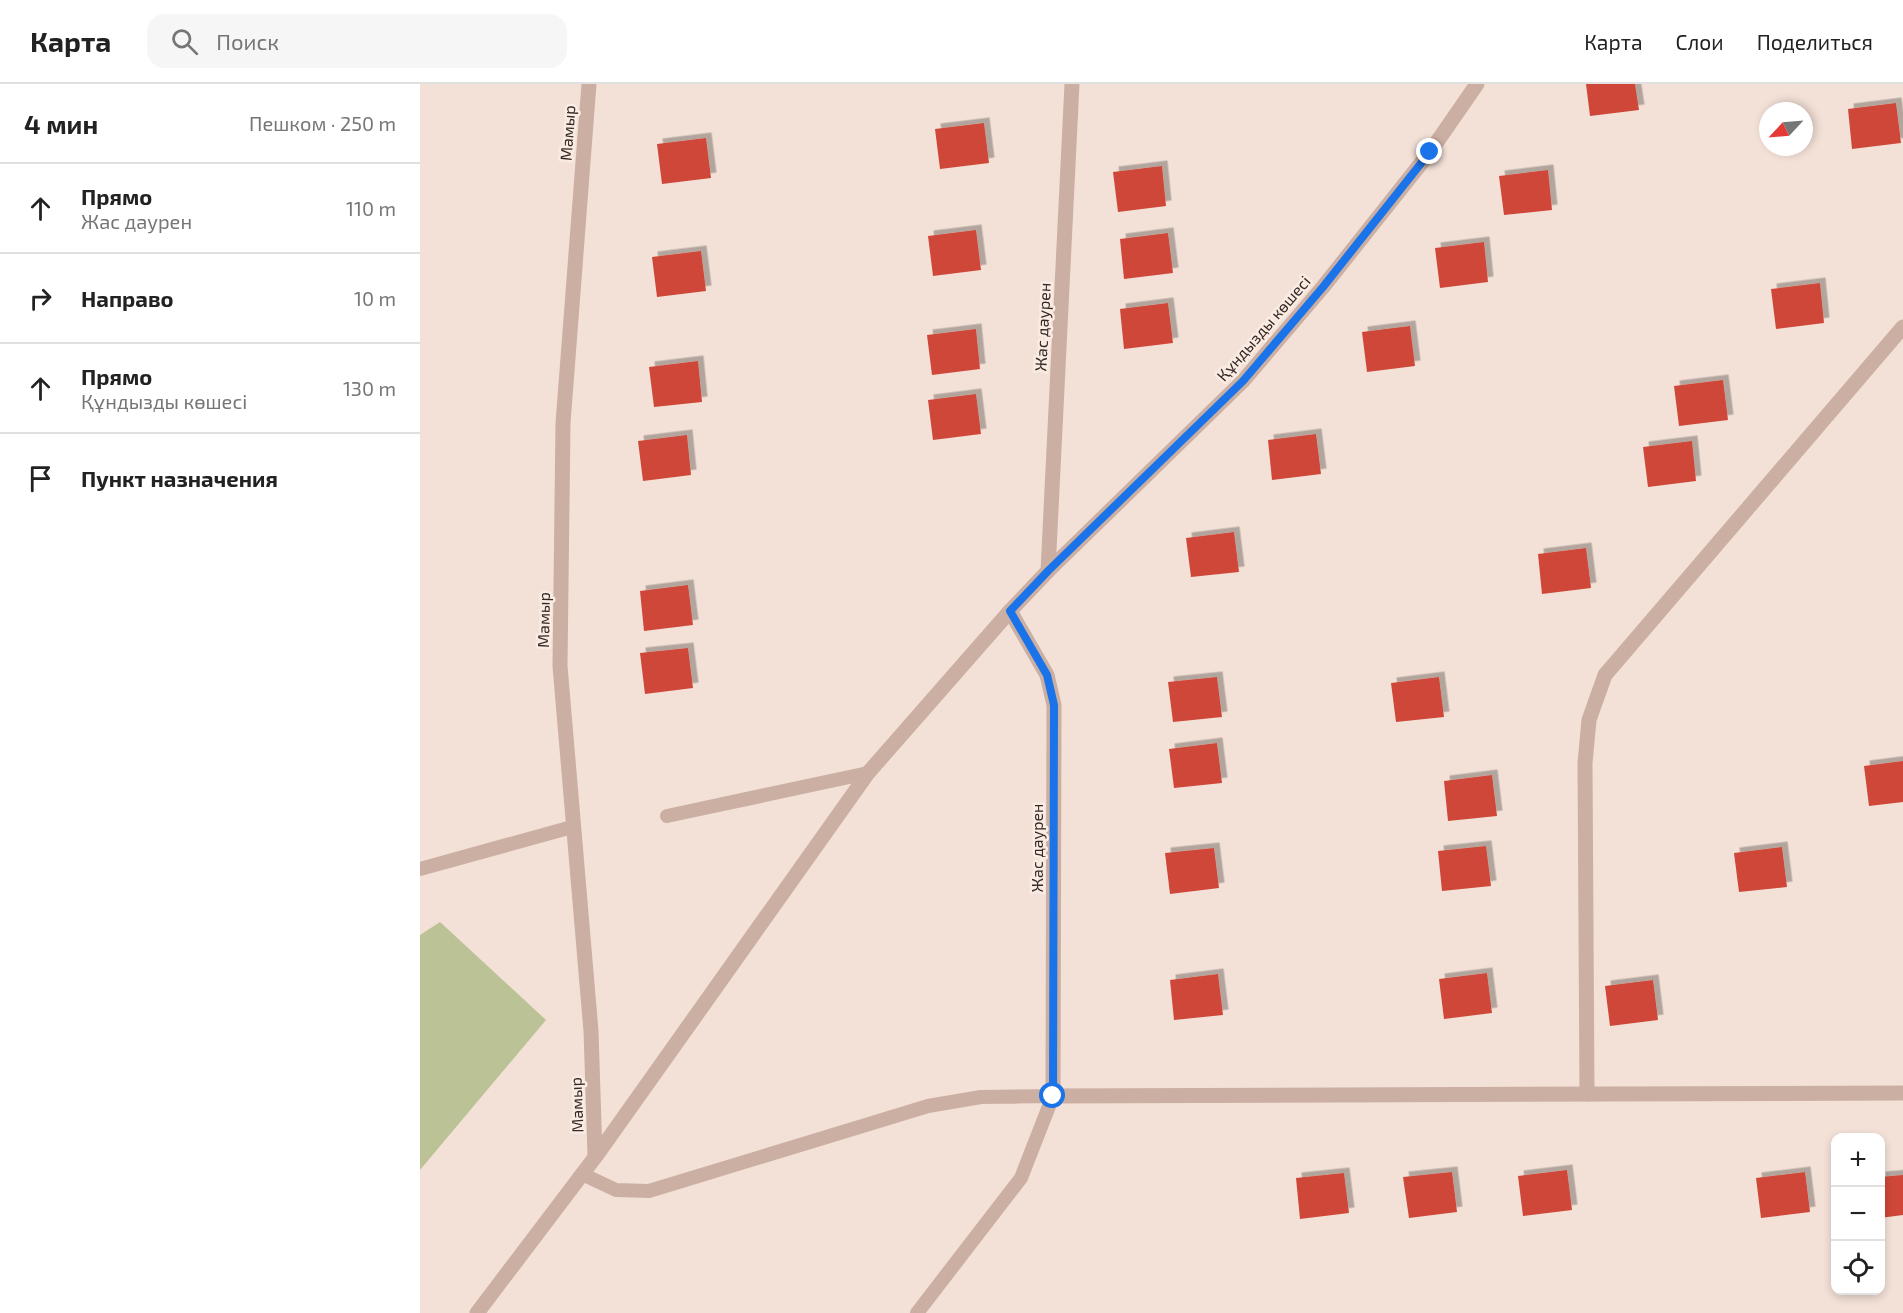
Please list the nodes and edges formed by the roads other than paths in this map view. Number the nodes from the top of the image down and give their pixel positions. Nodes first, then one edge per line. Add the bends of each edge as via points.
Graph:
1 (589, 84) edge
2 (1072, 84) edge
3 (1478, 84) edge
4 (1903, 327) edge
5 (1048, 571) junction
6 (1010, 611) junction
7 (868, 773) junction
8 (667, 816) dead end
9 (572, 828) junction
10 (420, 869) edge
11 (1903, 1093) edge
12 (1587, 1094) junction
13 (1053, 1096) junction
14 (596, 1155) junction
15 (582, 1174) junction
16 (477, 1313) edge
17 (917, 1313) edge

1 - 9 street, Мамыр via 563,423 560,666
2 - 5 street, Жас даурен
3 - 5 street, Құндызды көшесі via 1423,161 1243,381
4 - 12 street via 1605,675 1589,720 1585,763
5 - 6 street, Құндызды көшесі
6 - 7 street, Құндызды көшесі
6 - 13 street, Жас даурен via 1047,675 1054,705
7 - 8 lane
7 - 14 street, Құндызды көшесі
9 - 10 lane
9 - 14 street, Мамыр via 591,1031
11 - 12 street
12 - 13 street
13 - 15 lane via 981,1098 928,1106 650,1191 616,1190
13 - 17 lane via 1021,1178
14 - 15 street, Құндызды көшесі
15 - 16 street, Құндызды көшесі

